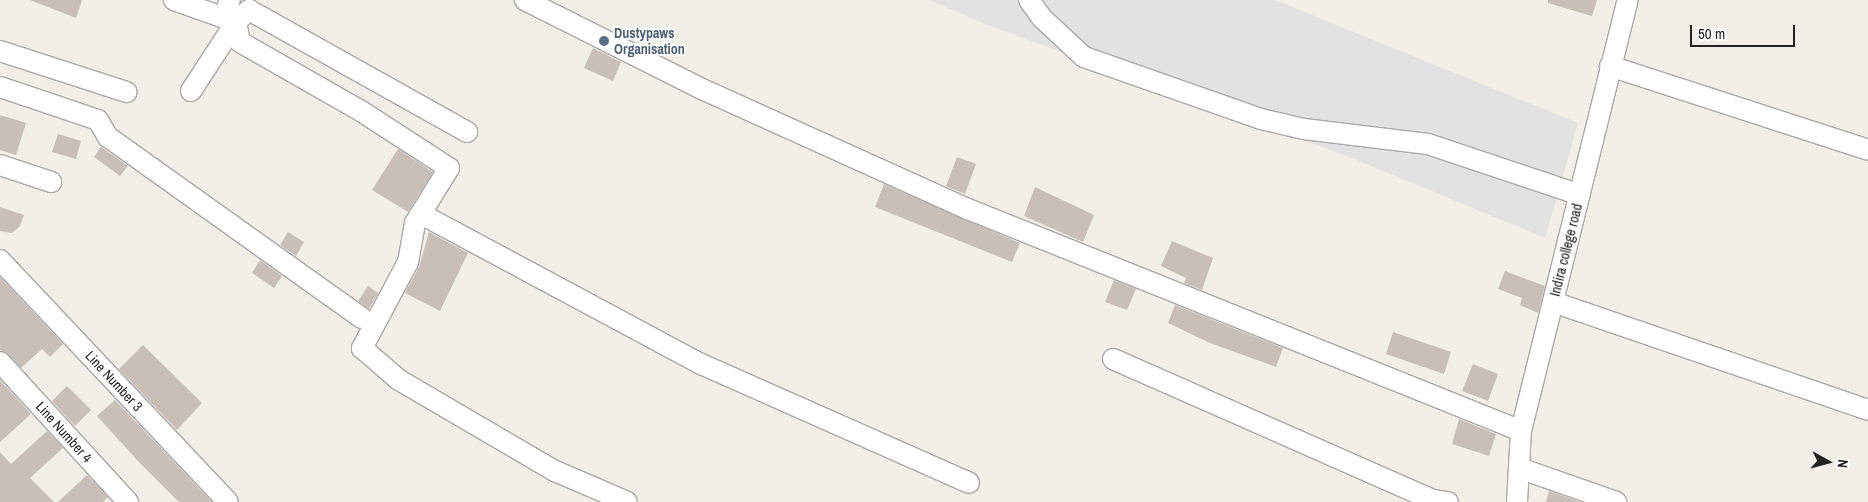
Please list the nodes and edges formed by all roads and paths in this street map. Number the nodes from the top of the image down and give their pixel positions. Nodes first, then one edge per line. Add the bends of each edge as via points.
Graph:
1 (174, 0) edge
2 (525, 0) edge
3 (1029, 0) edge
4 (1628, 0) edge
5 (230, 13) edge
6 (0, 51) edge
7 (1610, 66) junction
8 (0, 87) edge
9 (192, 91) dead end
10 (126, 92) dead end
11 (467, 132) dead end
12 (1868, 150) edge
13 (0, 165) edge
14 (51, 182) dead end
15 (1580, 195) junction
16 (420, 214) junction
17 (0, 260) edge
18 (1554, 302) junction
19 (362, 318) dead end
20 (1113, 359) dead end
21 (0, 362) edge
22 (1868, 410) edge
23 (1522, 431) junction
24 (1519, 468) junction
25 (969, 483) dead end
26 (128, 502) edge
27 (228, 502) edge
28 (627, 502) edge
29 (1448, 502) edge
30 (1517, 502) edge
31 (1616, 502) edge

1 - 5 street
2 - 23 street via 702,89 968,209
3 - 15 street via 1042,18 1084,57 1262,119 1304,129 1428,144
4 - 7 street, Indira college road
5 - 9 street
5 - 11 street via 249,10
5 - 16 street via 240,42 361,111 449,168
6 - 10 street
7 - 12 street
7 - 15 street, Indira college road
8 - 19 street via 98,120 108,137
13 - 14 street
15 - 18 street, Indira college road
16 - 25 street via 701,364
16 - 28 street via 415,223 408,262 362,348 400,380 555,471
17 - 27 street, Line Number 3
18 - 22 street
18 - 23 street, Indira college road
20 - 29 street via 1433,500
21 - 26 street, Line Number 4
23 - 24 street, Indira college road
24 - 30 street, Indira college road
24 - 31 street

